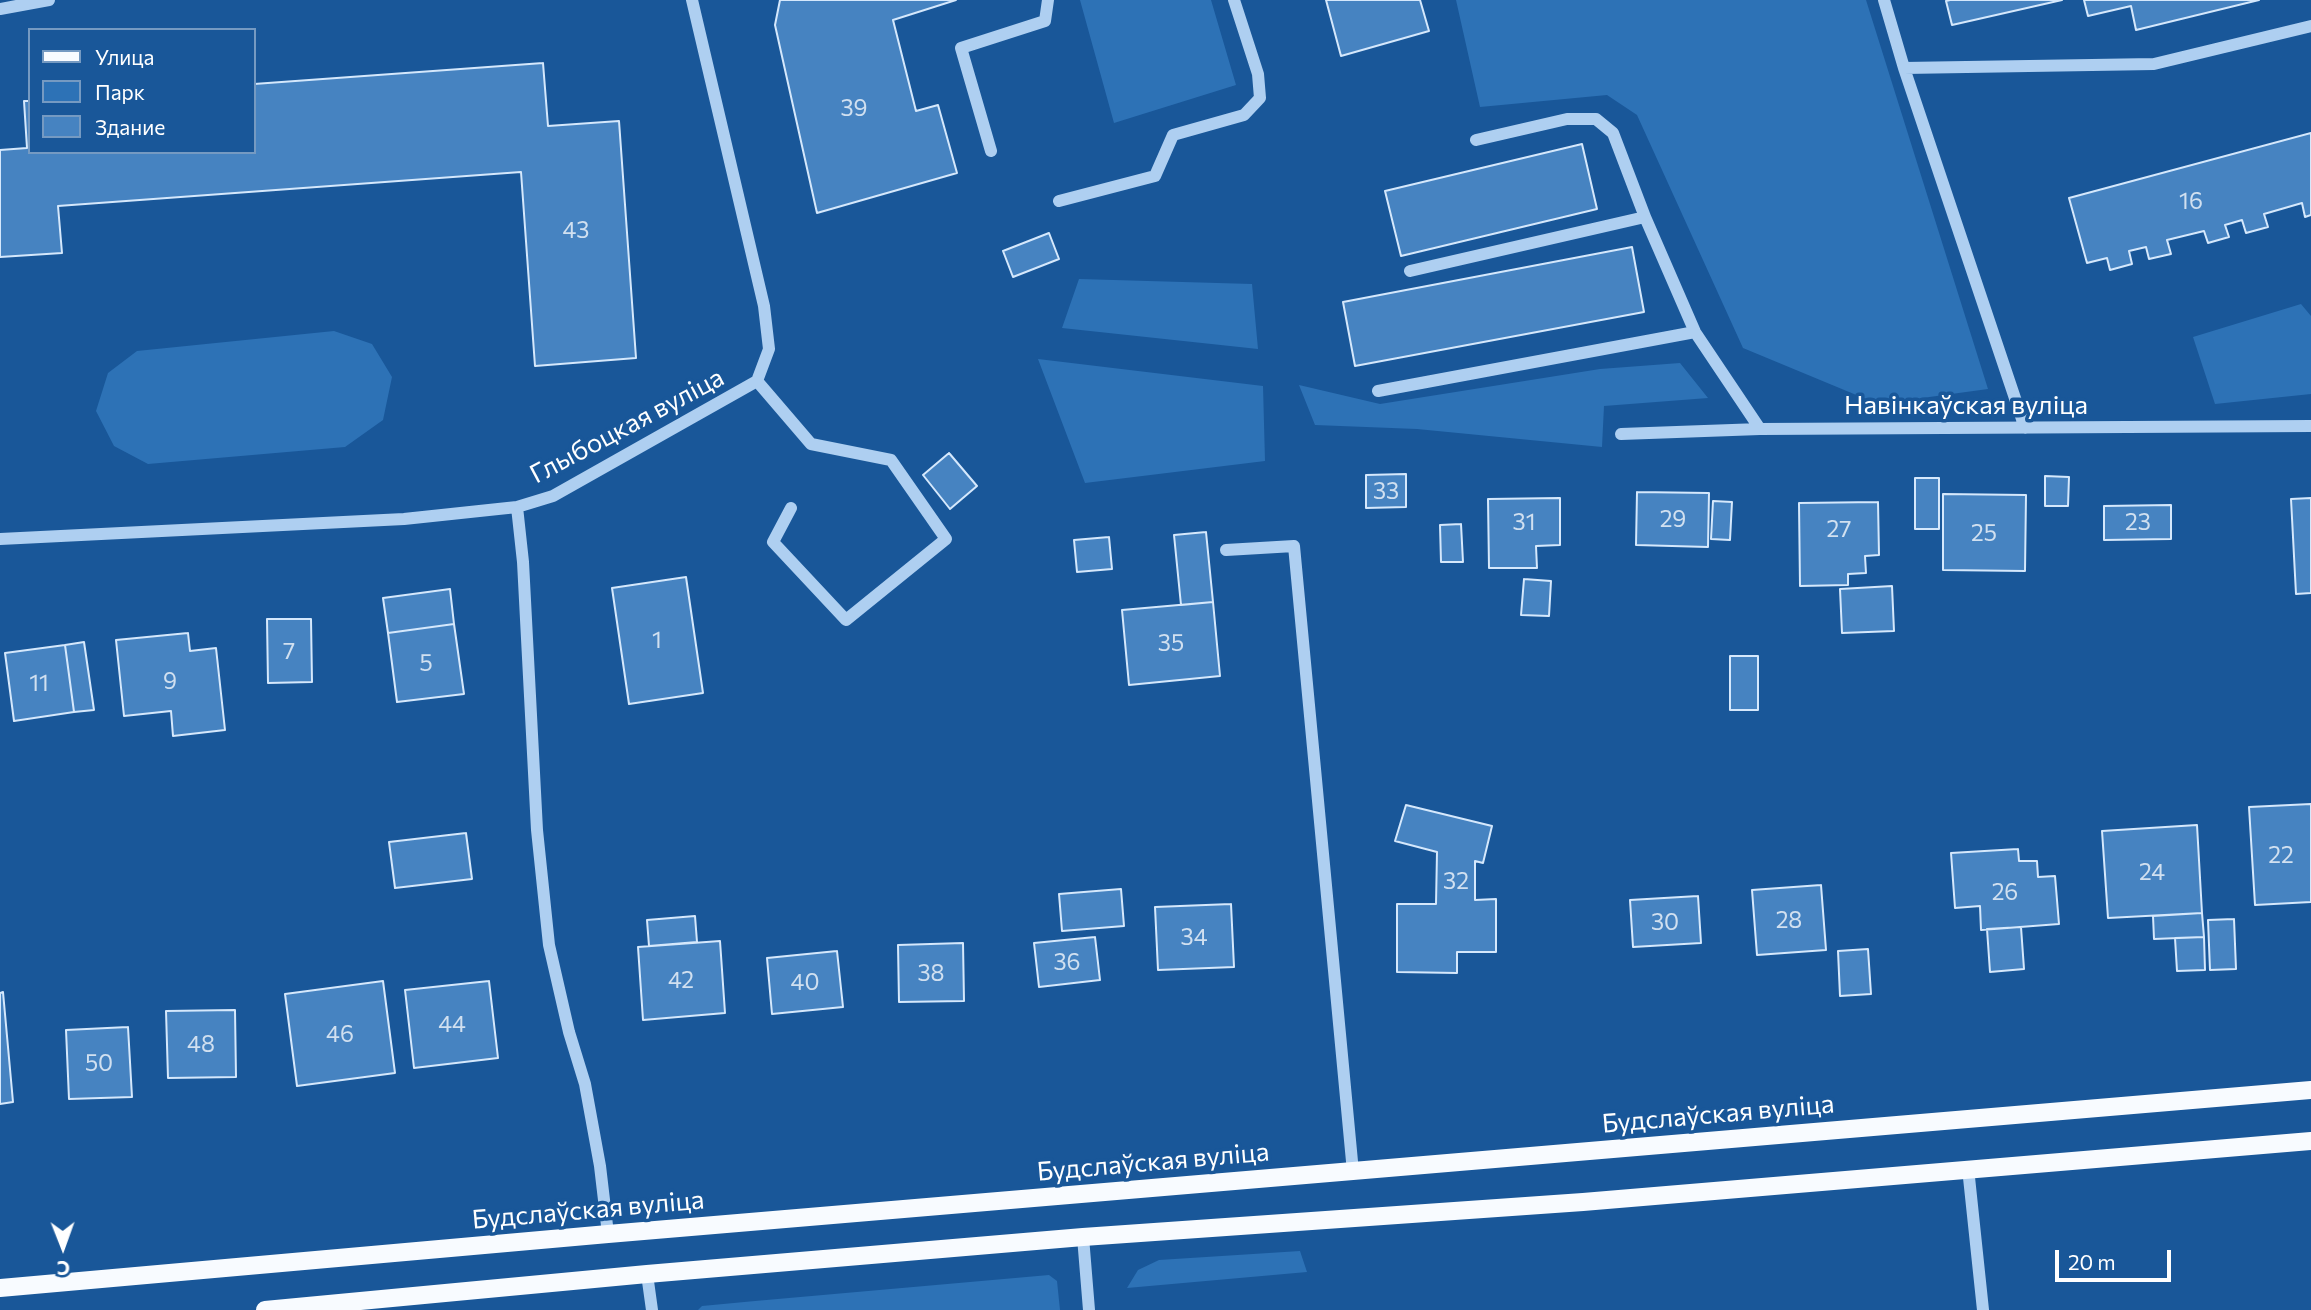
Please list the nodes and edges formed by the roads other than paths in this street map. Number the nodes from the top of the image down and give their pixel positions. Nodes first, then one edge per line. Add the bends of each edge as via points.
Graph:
1 (49, 0) edge
2 (692, 0) edge
3 (1048, 0) edge
4 (1234, 0) edge
5 (1887, 1) edge
6 (5, 5) edge
7 (2311, 26) edge
8 (1904, 68) junction
9 (1476, 140) dead end
10 (992, 151) dead end
11 (1059, 201) dead end
12 (1645, 217) junction
13 (1410, 271) dead end
14 (1695, 332) junction
15 (757, 381) junction
16 (1378, 391) dead end
17 (2311, 426) edge
18 (2025, 428) junction
19 (1760, 429) junction
20 (1621, 434) dead end
21 (517, 507) junction
22 (791, 508) dead end
23 (0, 539) edge
24 (1226, 550) dead end
25 (2311, 1090) edge
26 (2311, 1141) edge
27 (1968, 1168) junction
28 (1353, 1171) junction
29 (608, 1234) junction
30 (1083, 1237) junction
31 (647, 1274) junction
32 (0, 1288) edge
33 (390, 1304) edge
34 (265, 1310) edge
35 (652, 1310) edge
36 (1089, 1310) edge
37 (1983, 1310) edge

1 - 6 street
2 - 15 street, Глыбоцкая вуліца via 765,306 769,349
3 - 10 street via 1045,21 961,48
4 - 11 street via 1258,74 1260,98 1244,115 1173,135 1155,176
5 - 8 street
7 - 8 street via 2154,64
8 - 18 street
9 - 12 street via 1567,119 1596,119 1613,132
12 - 13 street
12 - 14 street
14 - 16 street
14 - 19 street
15 - 21 street, Глыбоцкая вуліца via 553,496
15 - 22 street via 811,444 891,460 946,540 846,620 773,542
17 - 18 street, Навінкаўская вуліца
18 - 19 street, Навінкаўская вуліца
19 - 20 street, Навінкаўская вуліца
21 - 23 street, Глыбоцкая вуліца via 404,519
21 - 29 street via 537,830 549,945 585,1084
24 - 28 street via 1294,546
25 - 28 main road, Будслаўская вуліца
26 - 27 main road
27 - 30 main road via 1583,1202
27 - 37 street
28 - 29 main road, Будслаўская вуліца
29 - 32 main road, Будслаўская вуліца
30 - 31 main road
30 - 36 street
31 - 33 main road
31 - 35 street
33 - 34 main road

